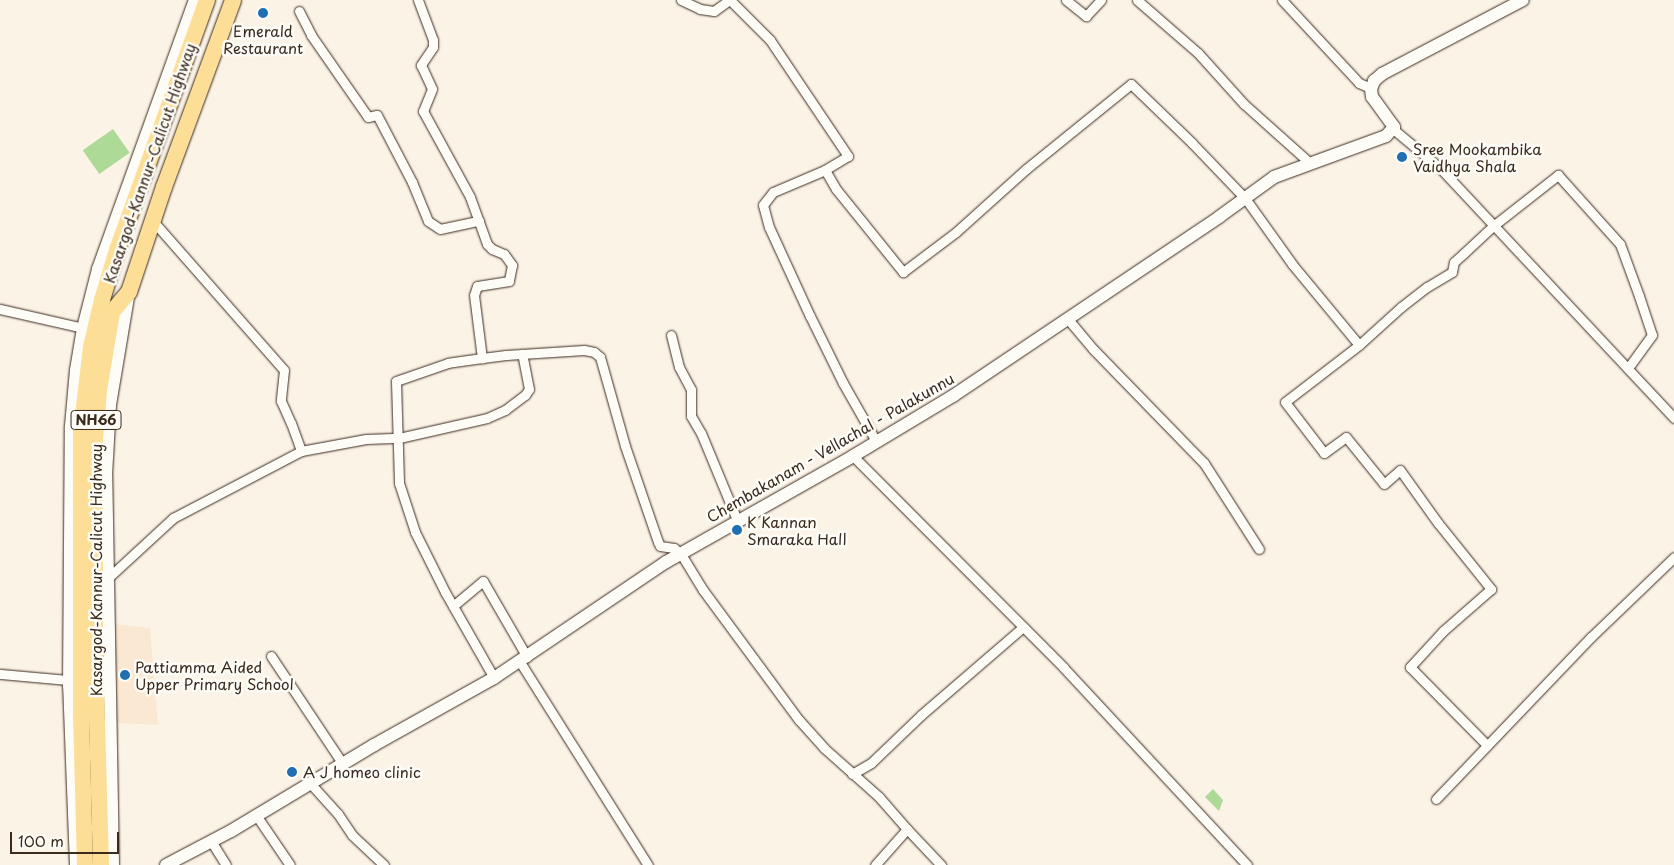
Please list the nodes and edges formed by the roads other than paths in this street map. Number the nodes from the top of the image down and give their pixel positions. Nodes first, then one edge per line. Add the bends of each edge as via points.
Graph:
1 (195, 0) edge
2 (207, 0) edge
3 (233, 0) edge
4 (418, 0) edge
5 (681, 0) edge
6 (729, 0) edge
7 (1066, 0) edge
8 (1102, 0) edge
9 (1137, 0) edge
10 (1282, 0) edge
11 (1523, 0) edge
12 (299, 12) dead end
13 (1371, 88) junction
14 (1393, 129) junction
15 (1310, 162) junction
16 (825, 170) junction
17 (1245, 198) junction
18 (153, 220) junction
19 (479, 221) junction
20 (1493, 226) junction
21 (129, 292) junction
22 (0, 309) edge
23 (1067, 318) junction
24 (83, 328) junction
25 (671, 335) dead end
26 (1359, 345) junction
27 (522, 354) junction
28 (482, 358) junction
29 (1628, 368) junction
30 (1674, 418) edge
31 (399, 438) junction
32 (876, 441) junction
33 (300, 451) junction
34 (853, 456) junction
35 (737, 520) junction
36 (1259, 549) dead end
37 (680, 554) junction
38 (1674, 557) edge
39 (108, 579) junction
40 (453, 606) junction
41 (1023, 627) junction
42 (271, 656) dead end
43 (524, 660) junction
44 (0, 674) edge
45 (494, 678) junction
46 (69, 680) junction
47 (1487, 744) junction
48 (342, 764) junction
49 (852, 774) junction
50 (310, 783) junction
51 (1436, 800) dead end
52 (256, 815) junction
53 (907, 829) junction
54 (211, 842) junction
55 (76, 865) edge
56 (85, 865) edge
57 (101, 865) edge
58 (113, 865) edge
59 (166, 865) edge
60 (226, 865) edge
61 (290, 865) edge
62 (384, 865) edge
63 (648, 865) edge
64 (875, 865) edge
65 (942, 865) edge
66 (1246, 865) edge

1 - 24 main road via 98,269
2 - 56 highway, Kasargod-Kannur-Calicut Highway / NH66 via 117,250 90,348 80,489
3 - 18 highway, Kasargod-Kannur-Calicut Highway / NH66
4 - 19 street via 433,40 421,65 432,89 423,111 470,197
5 - 6 street via 700,9 714,11
6 - 16 street via 770,40 848,156
7 - 8 street via 1086,16
9 - 15 street via 1198,53 1244,104
10 - 13 street via 1359,83
11 - 13 main road via 1382,74
12 - 19 street via 311,35 368,117 377,115 428,221 440,228
13 - 14 main road via 1372,97
14 - 15 main road, Chembakanam - Vellachal - Palakunnu via 1375,140
14 - 20 street via 1441,169
15 - 17 main road, Chembakanam - Vellachal - Palakunnu via 1274,177
16 - 17 street via 836,189 903,272 956,232 1026,169 1131,84
16 - 32 street via 773,192 763,205 769,227 810,316
17 - 23 main road, Chembakanam - Vellachal - Palakunnu
17 - 26 street via 1292,264
18 - 21 highway, Kasargod-Kannur-Calicut Highway / NH66
18 - 33 street via 284,370 281,400
19 - 28 street via 487,244 504,254 512,264 509,281 477,286 474,295
20 - 26 street via 1454,262 1452,272 1401,307
20 - 29 street
20 - 29 street via 1558,175 1620,244 1636,287 1652,335
21 - 39 main road via 110,405 106,475
21 - 57 highway, Kasargod-Kannur-Calicut Highway / NH66 via 112,312 94,439 95,653
22 - 24 street
23 - 32 main road, Chembakanam - Vellachal - Palakunnu via 953,396
23 - 36 street via 1093,350 1204,463
24 - 46 main road via 71,426
25 - 35 street via 679,367 691,390 691,416
26 - 47 street via 1285,402 1324,453 1346,437 1384,484 1400,470 1491,589 1443,631 1410,667
27 - 28 street
27 - 31 street via 529,388 505,410 487,418
27 - 37 street via 584,350 600,357 625,446 658,542 660,546 674,548
28 - 31 street via 448,363 396,381
29 - 30 street
31 - 33 street via 366,439
31 - 40 street via 399,483 415,532
32 - 34 main road, Chembakanam - Vellachal - Palakunnu
33 - 39 street via 173,518
34 - 35 main road, Chembakanam - Vellachal - Palakunnu
34 - 41 street
35 - 37 main road, Chembakanam - Vellachal - Palakunnu
37 - 43 main road, Chembakanam - Vellachal - Palakunnu via 649,572
37 - 49 street via 799,720
38 - 47 street
39 - 58 main road
40 - 43 street via 483,581
40 - 45 street
41 - 49 street via 871,763
41 - 66 street
42 - 48 street
43 - 45 main road, Chembakanam - Vellachal - Palakunnu
43 - 63 street
44 - 46 street
45 - 48 main road, Chembakanam - Vellachal - Palakunnu
46 - 55 main road
47 - 51 street
48 - 50 main road, Chembakanam - Vellachal - Palakunnu
49 - 53 street via 880,797
50 - 52 main road, Chembakanam - Vellachal - Palakunnu
50 - 62 street via 352,835
52 - 54 main road, Chembakanam - Vellachal - Palakunnu
52 - 61 street
53 - 64 street
53 - 65 street
54 - 59 main road, Chembakanam - Vellachal - Palakunnu
54 - 60 street

